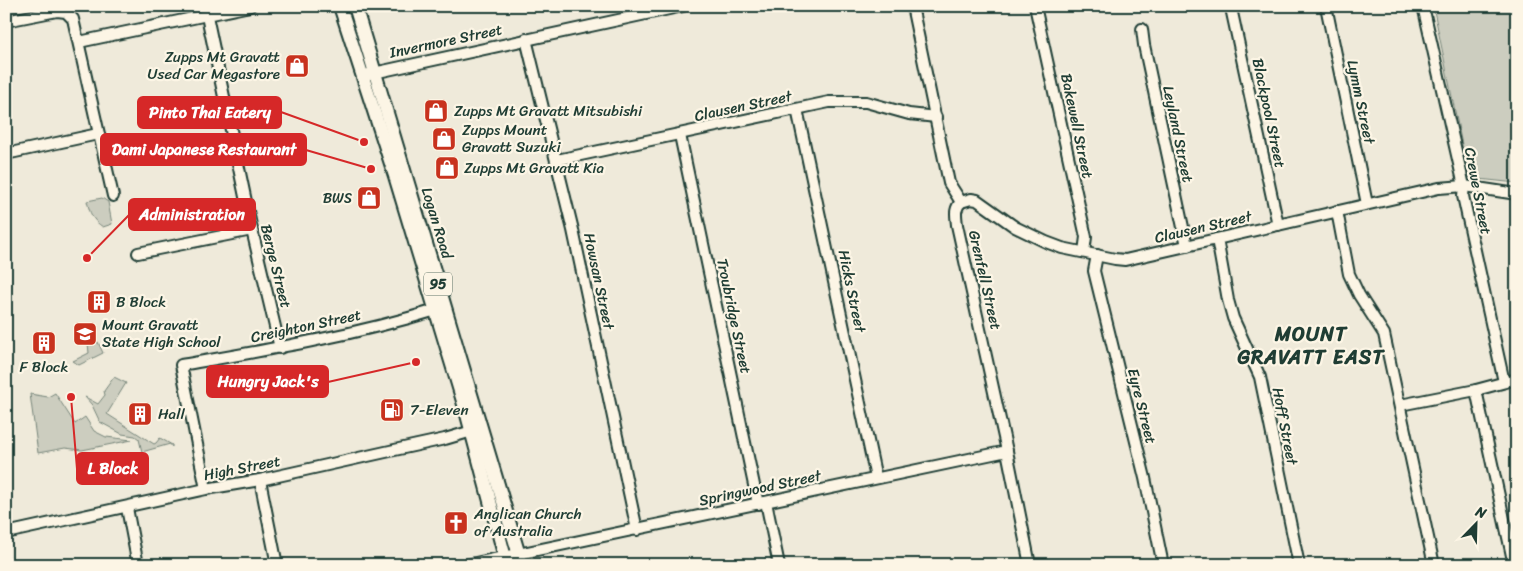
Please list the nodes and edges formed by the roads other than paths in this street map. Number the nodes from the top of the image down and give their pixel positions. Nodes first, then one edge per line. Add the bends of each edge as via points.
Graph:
1 (250, 6) edge
2 (340, 6) edge
3 (355, 6) edge
4 (683, 6) edge
5 (912, 6) edge
6 (1035, 6) edge
7 (1326, 6) edge
8 (1423, 6) edge
9 (1231, 8) dead end
10 (207, 16) junction
11 (6, 21) edge
12 (1142, 29) dead end
13 (526, 39) junction
14 (79, 42) junction
15 (375, 72) junction
16 (362, 75) junction
17 (797, 109) junction
18 (936, 117) junction
19 (98, 134) junction
20 (680, 135) junction
21 (6, 154) edge
22 (557, 160) junction
23 (1464, 186) junction
24 (1517, 194) edge
25 (113, 196) dead end
26 (961, 202) junction
27 (1367, 204) junction
28 (1337, 211) junction
29 (1278, 225) junction
30 (252, 230) junction
31 (1216, 239) junction
32 (1187, 246) junction
33 (1084, 252) junction
34 (138, 253) dead end
35 (1097, 255) junction
36 (436, 310) junction
37 (280, 348) junction
38 (1517, 379) edge
39 (1504, 382) junction
40 (1476, 390) junction
41 (1400, 405) junction
42 (477, 429) junction
43 (1007, 451) junction
44 (876, 478) junction
45 (260, 480) junction
46 (206, 489) junction
47 (762, 503) junction
48 (127, 508) junction
49 (637, 530) junction
50 (6, 534) edge
51 (520, 559) edge
52 (506, 561) edge
53 (138, 565) edge
54 (277, 565) edge
55 (466, 565) edge
56 (779, 565) edge
57 (1030, 565) edge
58 (1163, 565) edge
59 (1298, 565) edge
60 (1434, 565) edge
61 (1514, 565) edge

1 - 10 street
2 - 16 main road, Logan Road / 95
3 - 15 main road, Logan Road / 95
4 - 13 street, Invermore Street
5 - 18 street
6 - 33 street, Bakewell Street via 1086,237
7 - 27 street, Lymm Street
8 - 23 street, Crewe Street
9 - 29 street, Blackpool Street
10 - 14 street
10 - 30 street, Berge Street
11 - 14 street via 55,11 68,13 75,22
12 - 32 street, Leyland Street
13 - 15 street, Invermore Street
13 - 22 street, Howsan Street
14 - 19 street
15 - 16 street, Invermore Street
15 - 42 main road, Logan Road / 95
16 - 36 main road, Logan Road / 95
17 - 18 street, Clausen Street via 829,102 866,102 909,114
17 - 20 street, Clausen Street
17 - 44 street, Hicks Street
18 - 26 street via 949,183
19 - 21 street
19 - 25 street
20 - 22 street, Clausen Street
20 - 47 street, Troubridge Street
22 - 49 street, Howsan Street
23 - 24 street, Clausen Street
23 - 27 street, Clausen Street via 1439,188
23 - 39 street, Crewe Street via 1462,196
26 - 33 street, Clausen Street via 977,200 1029,234 1062,248
26 - 43 street, Grenfell Street via 956,211 957,225
27 - 28 street, Clausen Street
28 - 29 street, Clausen Street
28 - 41 street via 1349,274 1384,334
29 - 31 street, Clausen Street
30 - 34 street
30 - 37 street, Berge Street
31 - 32 street, Clausen Street
31 - 59 street, Hoff Street via 1233,318 1260,377
32 - 35 street, Clausen Street via 1125,260
33 - 35 street, Clausen Street
35 - 58 street, Eyre Street via 1094,271
36 - 37 street, Creighton Street
36 - 42 main road, Logan Road / 95
37 - 46 street, Creighton Street via 181,365
38 - 39 street
39 - 40 street
40 - 41 street
40 - 61 street
41 - 60 street
42 - 45 street, High Street
42 - 51 main road, Logan Road / 95
42 - 52 main road, Logan Road / 95
43 - 44 street, Springwood Street
43 - 57 street, Grenfell Street
44 - 47 street, Springwood Street
45 - 46 street, High Street
45 - 54 street
46 - 48 street, High Street
47 - 49 street, Springwood Street
47 - 56 street, Troubridge Street
48 - 50 street, High Street
48 - 53 street
49 - 51 street, Springwood Street
51 - 52 street, Springwood Street
52 - 55 street, Springwood Street

